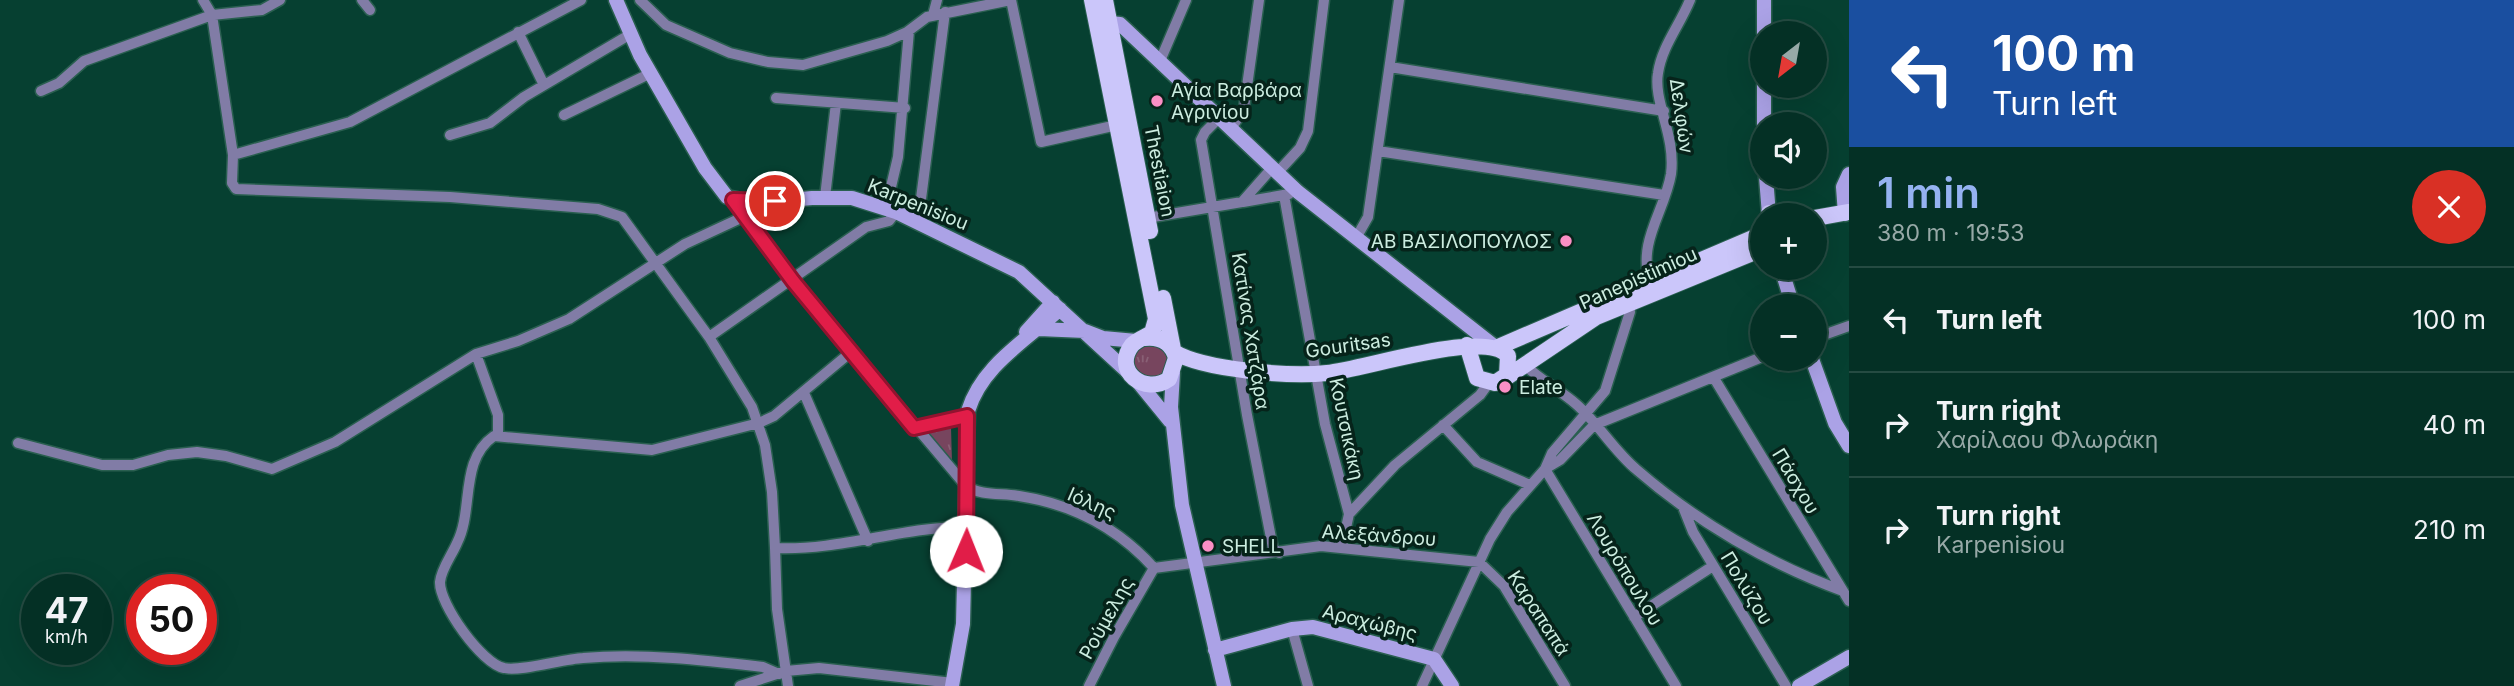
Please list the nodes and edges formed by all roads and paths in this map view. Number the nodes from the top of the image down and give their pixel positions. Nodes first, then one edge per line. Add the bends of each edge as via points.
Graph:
1 (203, 0) edge
2 (280, 0) edge
3 (362, 0) edge
4 (581, 0) edge
5 (616, 0) edge
6 (639, 0) edge
7 (937, 0) edge
8 (1093, 0) edge
9 (1105, 0) edge
10 (1186, 0) edge
11 (1259, 0) edge
12 (1324, 0) edge
13 (1399, 0) edge
14 (1690, 0) edge
15 (1764, 0) edge
16 (370, 10) dead end
17 (945, 12) junction
18 (212, 15) junction
19 (933, 15) junction
20 (1764, 21) edge
21 (1103, 22) junction
22 (909, 31) junction
23 (518, 32) junction
24 (629, 35) junction
25 (1160, 61) junction
26 (1390, 67) junction
27 (651, 74) junction
28 (544, 85) junction
29 (41, 91) dead end
30 (776, 98) dead end
31 (836, 103) junction
32 (905, 108) junction
33 (1664, 111) junction
34 (565, 115) dead end
35 (1219, 118) junction
36 (1117, 125) junction
37 (1231, 129) junction
38 (450, 135) dead end
39 (1378, 151) junction
40 (233, 155) junction
41 (1275, 170) junction
42 (1849, 174) edge
43 (1291, 194) junction
44 (1664, 195) junction
45 (825, 197) junction
46 (733, 200) junction
47 (1242, 202) junction
48 (1213, 207) junction
49 (891, 210) junction
50 (1843, 214) edge
51 (743, 216) junction
52 (1147, 218) junction
53 (918, 222) junction
54 (1827, 222) edge
55 (1356, 238) junction
56 (1750, 240) edge
57 (1750, 253) edge
58 (656, 263) junction
59 (793, 281) junction
60 (1653, 287) junction
61 (1628, 298) junction
62 (1057, 306) junction
63 (1451, 309) junction
64 (1849, 326) edge
65 (1039, 329) junction
66 (1085, 331) junction
67 (1827, 334) edge
68 (709, 337) junction
69 (1140, 339) junction
70 (1516, 340) junction
71 (1019, 344) junction
72 (1467, 345) junction
73 (1492, 346) junction
74 (852, 352) junction
75 (476, 354) junction
76 (1174, 360) junction
77 (1750, 363) edge
78 (1525, 365) junction
79 (1471, 367) junction
80 (1241, 368) junction
81 (1816, 371) edge
82 (1318, 374) junction
83 (1134, 377) junction
84 (1714, 378) junction
85 (1495, 382) junction
86 (804, 393) junction
87 (1600, 400) junction
88 (1586, 415) junction
89 (967, 416) junction
90 (1614, 416) junction
91 (759, 423) junction
92 (1172, 425) junction
93 (1443, 425) junction
94 (1594, 425) junction
95 (914, 428) junction
96 (498, 436) junction
97 (19, 443) dead end
98 (1849, 446) edge
99 (1545, 469) junction
100 (1530, 485) junction
101 (966, 486) junction
102 (1683, 507) junction
103 (1349, 514) junction
104 (968, 527) junction
105 (868, 541) junction
106 (1342, 546) junction
107 (775, 548) junction
108 (1279, 553) junction
109 (1193, 562) junction
110 (1479, 562) junction
111 (1713, 566) junction
112 (1154, 568) junction
113 (1843, 591) junction
114 (1849, 601) edge
115 (1634, 617) junction
116 (1292, 628) junction
117 (1214, 650) junction
118 (1849, 657) edge
119 (1434, 659) junction
120 (782, 672) junction
121 (952, 684) edge
122 (740, 686) edge
123 (788, 686) edge
124 (1089, 686) edge
125 (1224, 686) edge
126 (1306, 686) edge
127 (1422, 686) edge
128 (1452, 686) edge
129 (1565, 686) edge
130 (1676, 686) edge
131 (1786, 686) edge
132 (1799, 686) edge

1 - 18 street
2 - 18 street via 257,10
3 - 16 street
4 - 23 street
5 - 24 main road
6 - 22 street via 666,25 730,53 768,62 818,63
7 - 19 street
8 - 21 main road, Thestiaion
9 - 21 main road, Thestiaion
10 - 25 street
11 - 37 street via 1244,108
12 - 41 street via 1308,131 1300,148
13 - 26 street
14 - 33 street, Δελφών via 1659,67
15 - 20 main road
17 - 19 street
17 - 36 street via 1011,0 1041,142
17 - 53 street
18 - 29 street via 84,61 59,83
18 - 40 street
19 - 22 street
21 - 25 main road via 1120,24
21 - 36 main road, Thestiaion
21 - 52 main road, Thestiaion
22 - 32 street
23 - 28 street
23 - 40 street via 350,122
24 - 27 main road
24 - 28 street
25 - 35 main road
26 - 33 street
26 - 39 street
27 - 34 street
27 - 46 main road via 715,184
28 - 38 street via 490,123
30 - 31 street
31 - 32 street
31 - 45 street
32 - 49 street
33 - 44 street, Δελφών via 1673,153
35 - 37 main road
35 - 48 street, Κατίνας Χατζάρα via 1202,141
36 - 69 main road, Thestiaion via 1156,319 1152,332
37 - 41 main road
39 - 44 street
39 - 55 street via 1368,216
40 - 58 street via 232,183 242,191 427,196 612,212 632,228
41 - 43 main road
41 - 47 street
42 - 50 main road via 1843,187
43 - 47 street
43 - 55 main road
43 - 82 street, Κουτσικάκη
44 - 60 street, Δελφών via 1646,255
45 - 46 main road, Karpenisiou via 756,203
45 - 49 main road, Karpenisiou via 852,198
46 - 51 street
47 - 48 street
48 - 52 street
48 - 80 street, Κατίνας Χατζάρα
49 - 53 main road, Karpenisiou
49 - 59 street via 889,221 866,227
50 - 54 main road
51 - 58 street
51 - 59 street
52 - 76 main road, Thestiaion
53 - 62 main road, Karpenisiou via 1007,264
55 - 63 main road
56 - 60 main road, Panepistimiou
57 - 60 main road, Panepistimiou
58 - 68 street
58 - 75 street via 569,319
59 - 68 street
59 - 74 street
60 - 61 main road, Panepistimiou
61 - 70 main road, Panepistimiou
61 - 78 main road, Panepistimiou
61 - 87 street via 1627,321
62 - 65 main road
62 - 66 main road, Karpenisiou
62 - 71 main road via 1032,323
63 - 72 main road
63 - 73 main road
64 - 67 street
65 - 66 main road
65 - 71 main road
66 - 69 main road via 1102,338
66 - 83 main road, Karpenisiou
68 - 91 street
69 - 76 main road via 1160,338
69 - 83 main road via 1127,355
70 - 73 main road, Panepistimiou
70 - 78 main road
71 - 89 main road via 981,382
72 - 73 main road, Gouritsas
72 - 79 main road
72 - 82 main road, Gouritsas
73 - 79 main road via 1474,354
73 - 85 main road via 1510,362
74 - 86 street
74 - 95 street
75 - 96 street via 498,415
75 - 97 street via 335,442 272,469 197,452 133,465 102,465
76 - 80 main road, Gouritsas
76 - 83 main road via 1162,384 1155,386
76 - 92 main road
77 - 84 street
78 - 85 main road, Panepistimiou
78 - 88 street
79 - 85 main road via 1477,378
80 - 82 main road, Gouritsas
80 - 108 street, Κατίνας Χατζάρα via 1273,548
81 - 98 main road via 1835,423
82 - 103 street, Κουτσικάκη via 1325,424
83 - 92 main road, Karpenisiou
84 - 90 street
84 - 113 street, Πάσχου
85 - 93 street
86 - 91 street
86 - 105 street
87 - 88 street
87 - 90 street via 1597,405 1602,416
88 - 94 street
88 - 99 street via 1552,453
89 - 95 street
89 - 101 main road
90 - 94 street
91 - 96 street via 652,450
91 - 107 street via 772,492
92 - 109 main road
93 - 100 street via 1477,462
93 - 103 street via 1395,464
94 - 99 street
94 - 102 street via 1637,470
95 - 101 street
96 - 120 street via 487,443 471,471 464,527 440,583 462,631 488,660 508,669 583,658 651,656
99 - 100 street
99 - 115 street, Λουρόπουλου
100 - 110 street via 1502,518
101 - 104 main road
101 - 112 street, Ιόλης via 976,492 1038,500 1102,522
102 - 111 street, Πολύζου
102 - 113 street via 1770,559
103 - 106 street, Κουτσικάκη
104 - 105 street via 934,527
104 - 121 main road via 963,624
105 - 107 street
106 - 108 street, Αλεξάνδρου
106 - 110 street, Αλεξάνδρου
107 - 120 street
108 - 109 street, Αλεξάνδρου
109 - 112 street
109 - 117 main road
110 - 119 street
110 - 129 street, Καραπαπά via 1504,586
111 - 115 street
111 - 131 street, Πολύζου
112 - 124 street, Ρούμελης
113 - 114 street, Πάσχου
115 - 130 street, Λουρόπουλου
116 - 117 main road, Αραχώβης
116 - 119 main road, Αραχώβης via 1313,627
116 - 126 street
117 - 125 main road
118 - 132 main road
119 - 127 street
119 - 128 main road
120 - 121 street via 819,668
120 - 122 street
120 - 123 street

